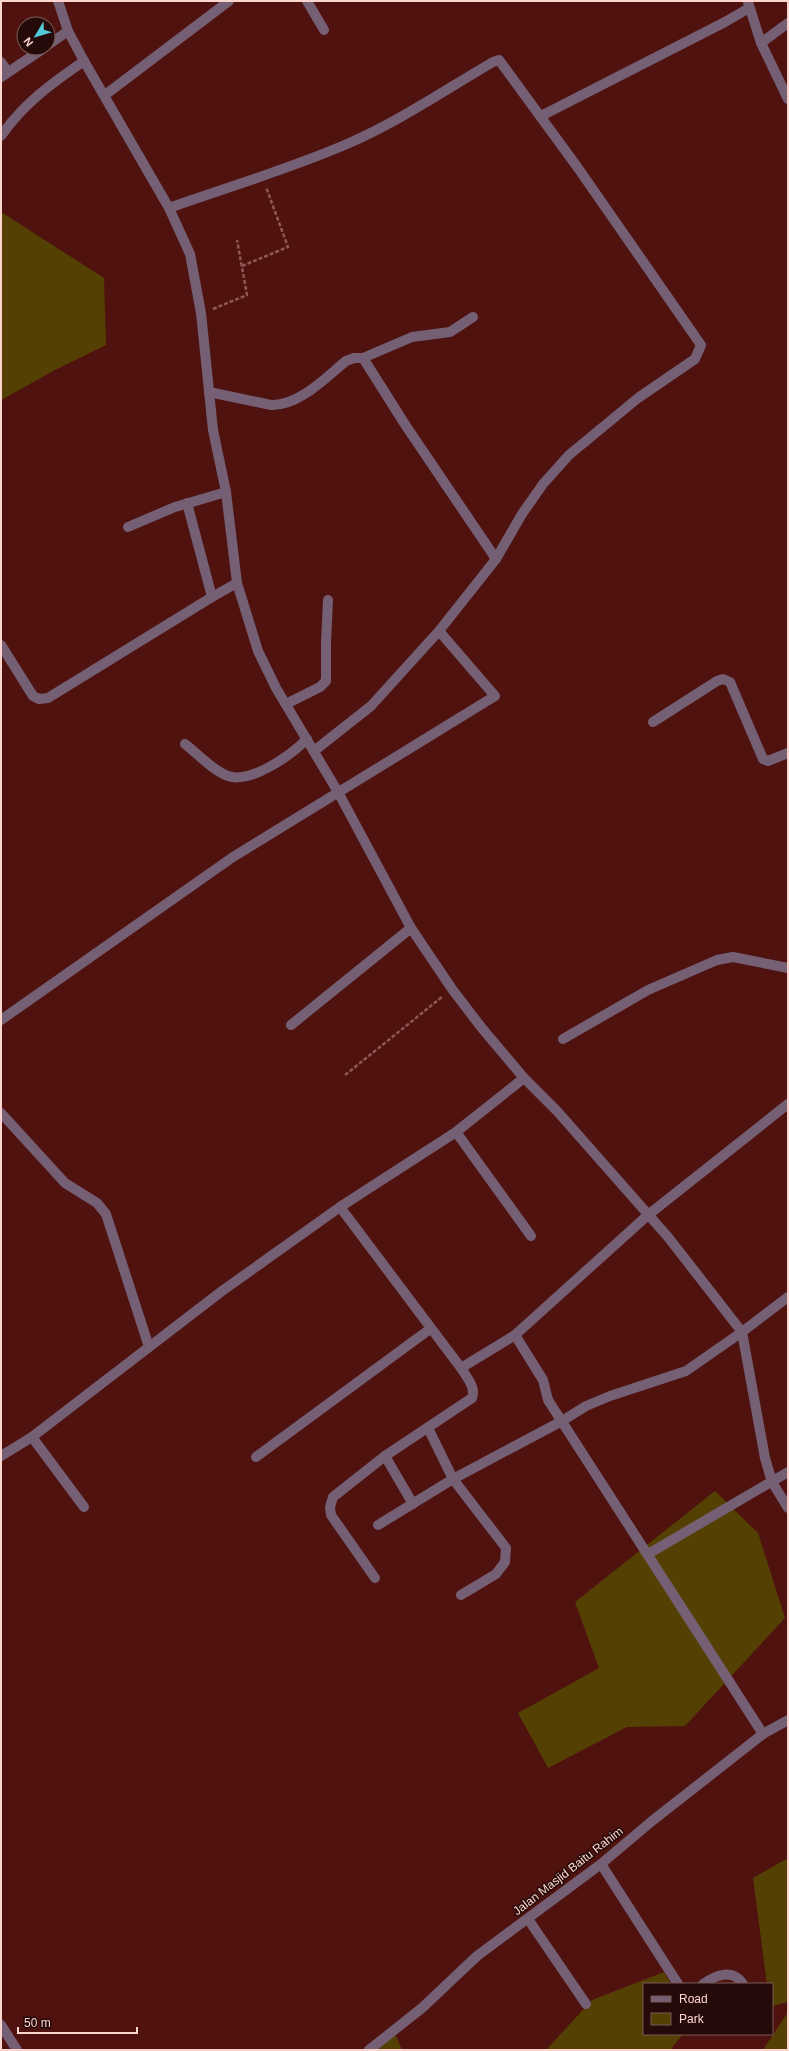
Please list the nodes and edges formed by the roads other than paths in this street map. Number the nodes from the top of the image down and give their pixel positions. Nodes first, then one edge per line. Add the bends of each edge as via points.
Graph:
1 (58, 1) edge
2 (229, 1) edge
3 (307, 1) edge
4 (748, 4) edge
5 (788, 23) edge
6 (324, 30) dead end
7 (68, 31) junction
8 (56, 39) edge
9 (761, 43) junction
10 (32, 56) edge
11 (84, 61) junction
12 (1, 62) edge
13 (5, 75) edge
14 (785, 87) edge
15 (104, 94) junction
16 (788, 99) edge
17 (541, 116) junction
18 (1, 136) edge
19 (169, 208) junction
20 (473, 317) dead end
21 (363, 358) junction
22 (209, 392) junction
23 (226, 492) junction
24 (187, 503) junction
25 (128, 527) dead end
26 (496, 559) junction
27 (237, 583) junction
28 (212, 597) junction
29 (328, 600) dead end
30 (439, 631) junction
31 (1, 645) edge
32 (286, 704) junction
33 (653, 722) dead end
34 (307, 739) junction
35 (185, 744) dead end
36 (314, 751) junction
37 (788, 753) edge
38 (338, 792) junction
39 (411, 928) junction
40 (788, 968) edge
41 (1, 1020) edge
42 (291, 1025) dead end
43 (563, 1039) dead end
44 (524, 1078) junction
45 (788, 1104) edge
46 (1, 1113) edge
47 (456, 1132) junction
48 (340, 1207) junction
49 (648, 1215) junction
50 (531, 1236) dead end
51 (788, 1297) edge
52 (430, 1329) junction
53 (742, 1332) junction
54 (514, 1335) junction
55 (149, 1347) junction
56 (461, 1368) junction
57 (562, 1421) junction
58 (428, 1428) junction
59 (32, 1437) junction
60 (1, 1456) edge
61 (385, 1456) junction
62 (256, 1458) dead end
63 (788, 1472) edge
64 (454, 1479) junction
65 (772, 1482) junction
66 (413, 1504) junction
67 (84, 1507) dead end
68 (788, 1508) edge
69 (378, 1526) dead end
70 (648, 1554) junction
71 (375, 1578) dead end
72 (461, 1595) dead end
73 (788, 1720) edge
74 (764, 1734) junction
75 (601, 1864) junction
76 (528, 1919) junction
77 (677, 1983) edge
78 (705, 1983) edge
79 (742, 1983) edge
80 (586, 2004) dead end
81 (1, 2025) edge
82 (17, 2050) edge
83 (369, 2050) edge

1 - 7 street
2 - 15 street
3 - 6 street
4 - 9 street
4 - 17 street
5 - 9 street
7 - 8 street
7 - 11 street
9 - 14 street
10 - 13 street
11 - 15 street
11 - 18 street via 40,92 22,109
12 - 13 street
14 - 16 street
15 - 19 street
17 - 19 street via 501,61 495,60 389,124 316,157
17 - 26 street via 701,345 695,359 638,398 569,454 530,502
19 - 22 street via 190,254 201,313
20 - 21 street via 450,332 412,337
21 - 22 street via 346,361 297,398 279,405
21 - 26 street
22 - 23 street via 213,430
23 - 24 street
23 - 27 street
24 - 25 street
24 - 28 street
26 - 30 street
27 - 28 street
27 - 32 street via 258,651
28 - 31 street via 48,698 39,699 33,696
29 - 32 street via 326,681 320,687
30 - 36 street via 371,706
30 - 38 street via 495,696
32 - 34 street
33 - 37 street via 724,679 730,682 762,759 768,761
34 - 35 street via 282,759 244,777 229,776 221,772
34 - 36 street
36 - 38 street
38 - 39 street
38 - 41 street via 233,857
39 - 42 street
39 - 44 street via 452,989
40 - 43 street via 733,957 717,960 648,990
44 - 47 street
44 - 49 street via 557,1111
45 - 49 street
46 - 55 street via 64,1183 97,1203 106,1214
47 - 48 street
47 - 50 street
48 - 52 street
48 - 55 street via 222,1291
49 - 53 street
49 - 54 street
51 - 53 street
52 - 56 street
52 - 62 street
53 - 57 street via 686,1371 610,1396 586,1406
53 - 65 street via 760,1437
54 - 56 street
54 - 57 street via 543,1380 548,1400
55 - 59 street
56 - 58 street via 472,1385 472,1398
57 - 64 street
57 - 70 street
58 - 61 street
58 - 64 street
59 - 60 street
59 - 67 street
61 - 66 street
61 - 71 street via 333,1497 330,1507 331,1515
63 - 65 street
64 - 66 street
64 - 72 street via 506,1548 505,1562 496,1574
65 - 68 street
65 - 70 street
66 - 69 street
70 - 74 street
73 - 74 street, Jalan Masjid Baitu Rahim
74 - 75 street, Jalan Masjid Baitu Rahim
75 - 76 street, Jalan Masjid Baitu Rahim
75 - 77 street
76 - 80 street
76 - 83 street, Jalan Masjid Baitu Rahim via 477,1956 422,2008
78 - 79 street via 724,1974 732,1974
81 - 82 street

